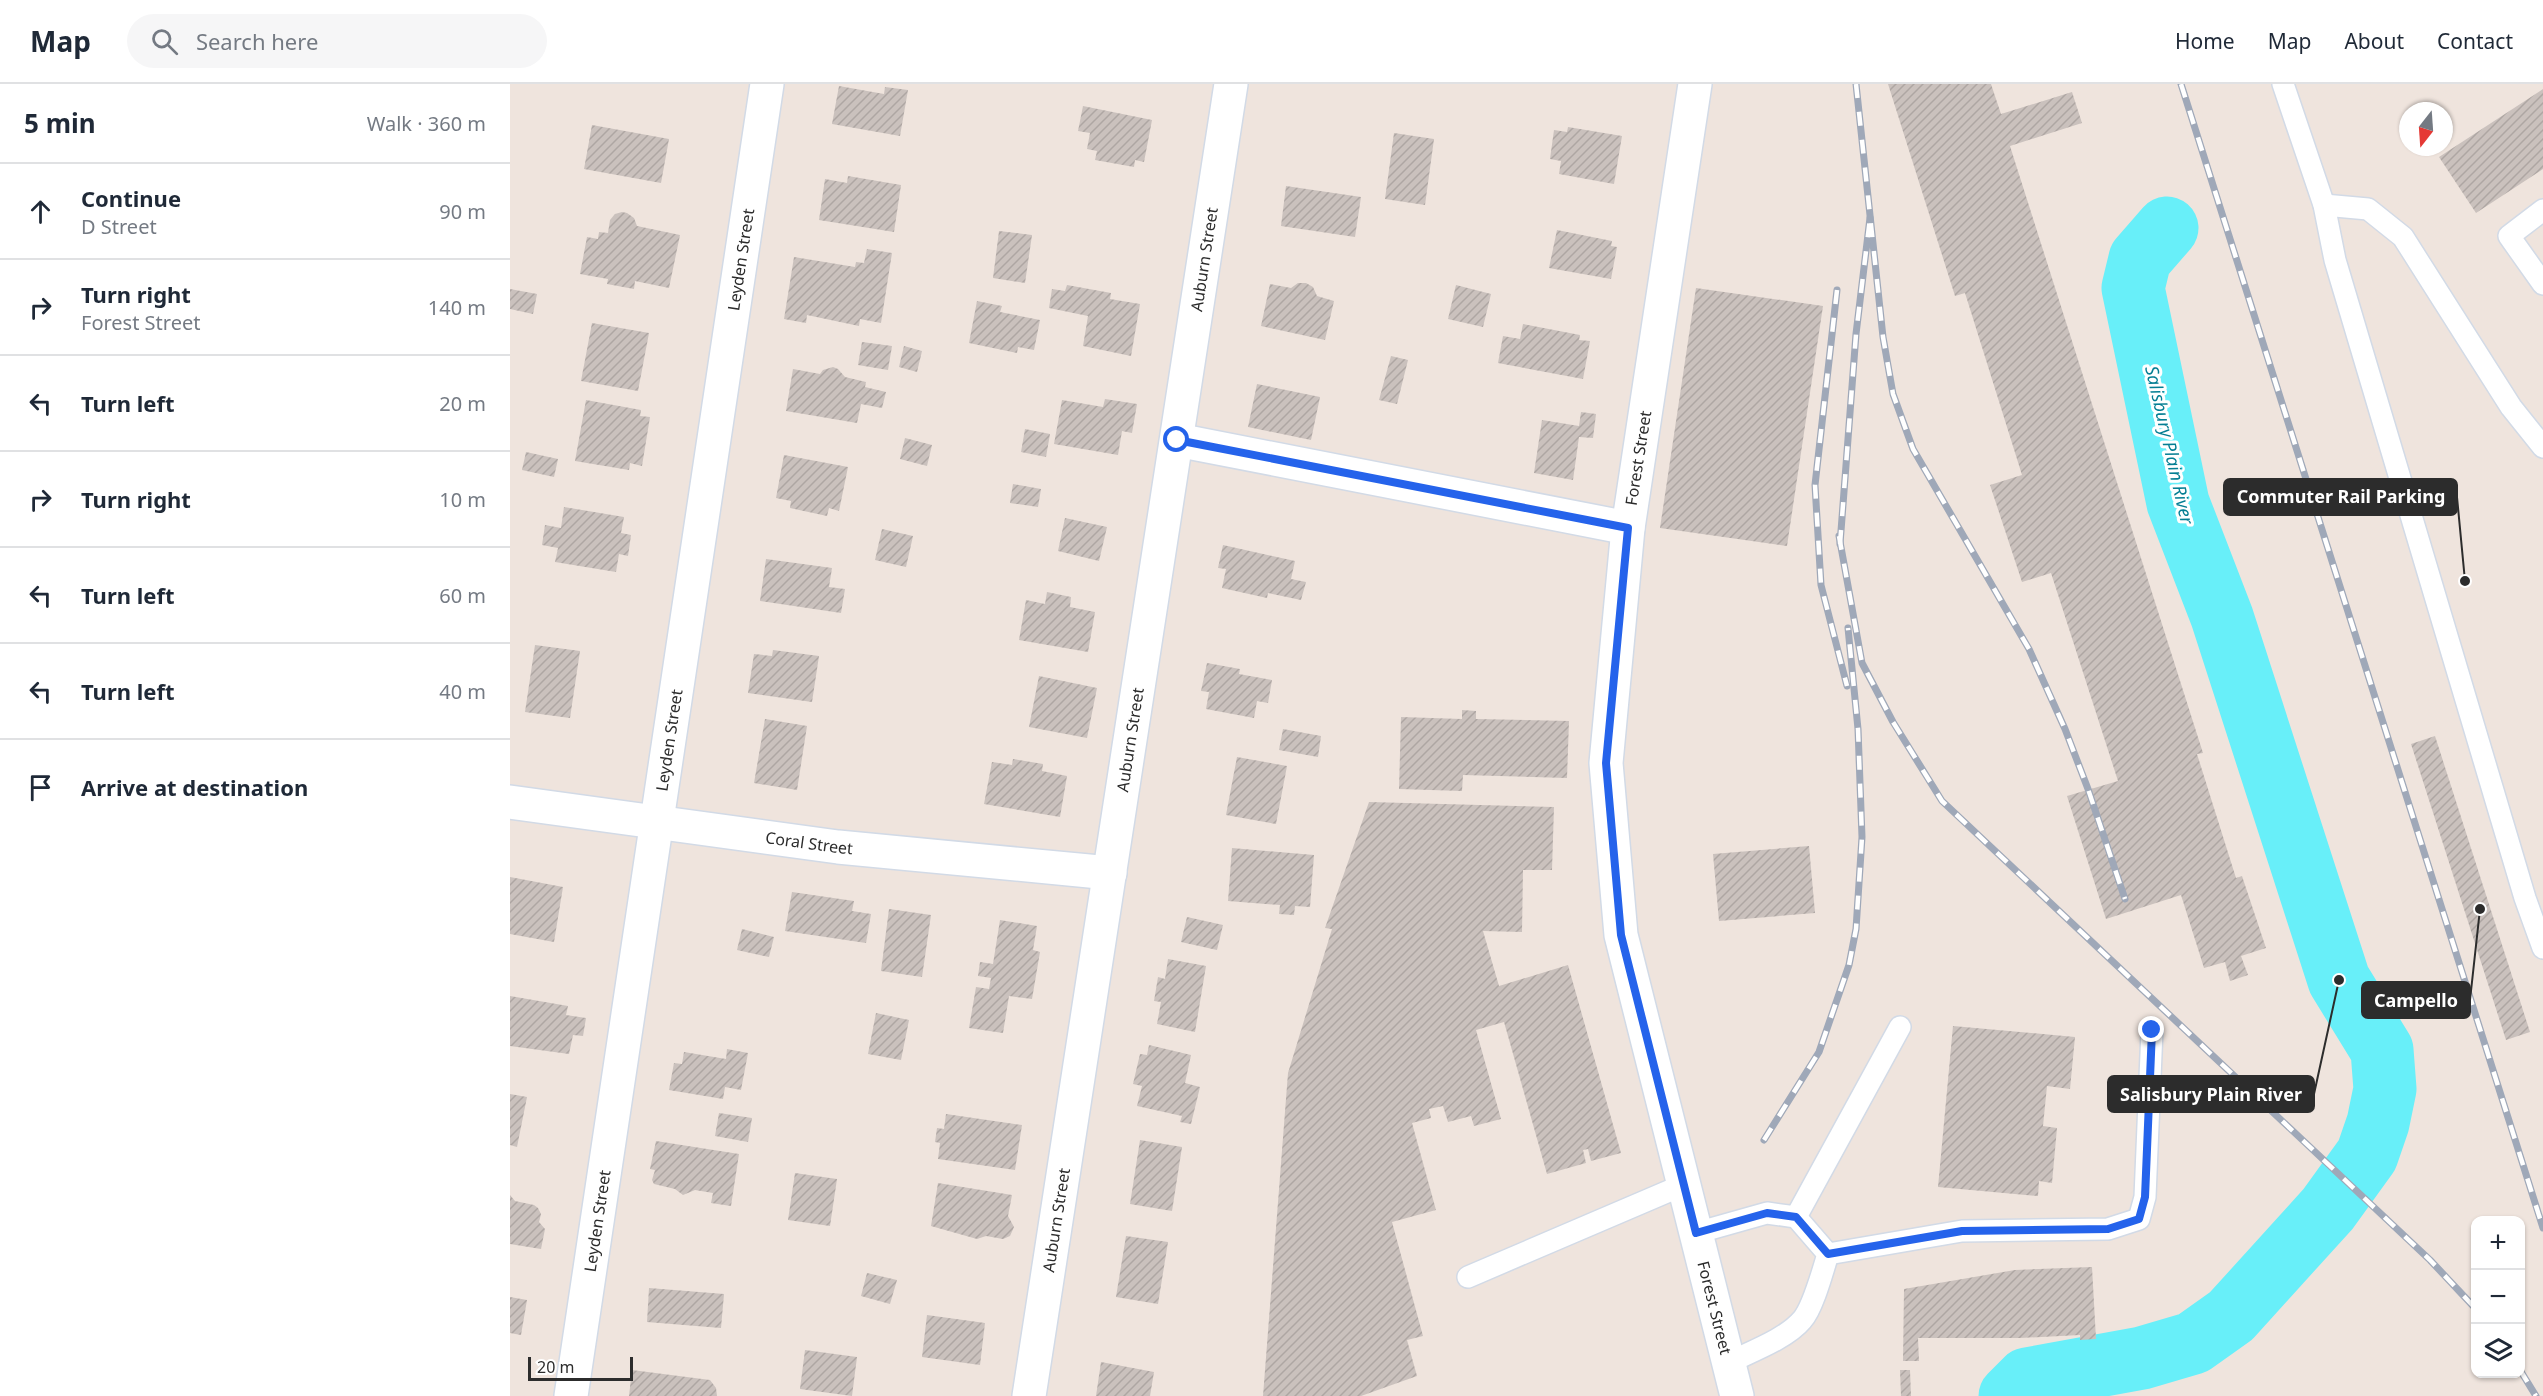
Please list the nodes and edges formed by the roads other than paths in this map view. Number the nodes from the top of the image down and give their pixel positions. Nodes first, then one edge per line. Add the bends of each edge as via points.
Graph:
1 (767, 84) edge
2 (1232, 84) edge
3 (1695, 84) edge
4 (2283, 84) edge
5 (2324, 205) junction
6 (2543, 210) edge
7 (2543, 284) edge
8 (1177, 440) junction
9 (2543, 447) edge
10 (1628, 528) junction
11 (510, 802) edge
12 (657, 821) junction
13 (1110, 873) junction
14 (2543, 948) edge
15 (1900, 1027) dead end
16 (2152, 1030) dead end
17 (1683, 1185) junction
18 (1796, 1217) junction
19 (1696, 1233) junction
20 (1828, 1254) junction
21 (1468, 1277) dead end
22 (1728, 1363) junction
23 (571, 1396) edge
24 (1029, 1396) edge
25 (1737, 1396) edge

1 - 12 street, Leyden Street
2 - 8 street, Auburn Street
3 - 10 street, Forest Street
4 - 5 lane
5 - 9 lane via 2368,208 2403,237 2511,408
5 - 14 lane via 2335,260
6 - 7 lane via 2509,236
8 - 10 street
8 - 13 street, Auburn Street
10 - 17 street, Forest Street via 1606,763 1621,935
11 - 12 street, Coral Street
12 - 13 street, Coral Street via 838,847
12 - 23 street, Leyden Street
13 - 24 street, Auburn Street
15 - 18 lane
16 - 20 lane via 2145,1197 2139,1219 2108,1229 1962,1231
17 - 19 street, Forest Street
17 - 21 lane
18 - 19 lane via 1767,1213
18 - 20 lane
19 - 22 street, Forest Street
20 - 22 lane via 1803,1320 1778,1338
22 - 25 street, Forest Street

